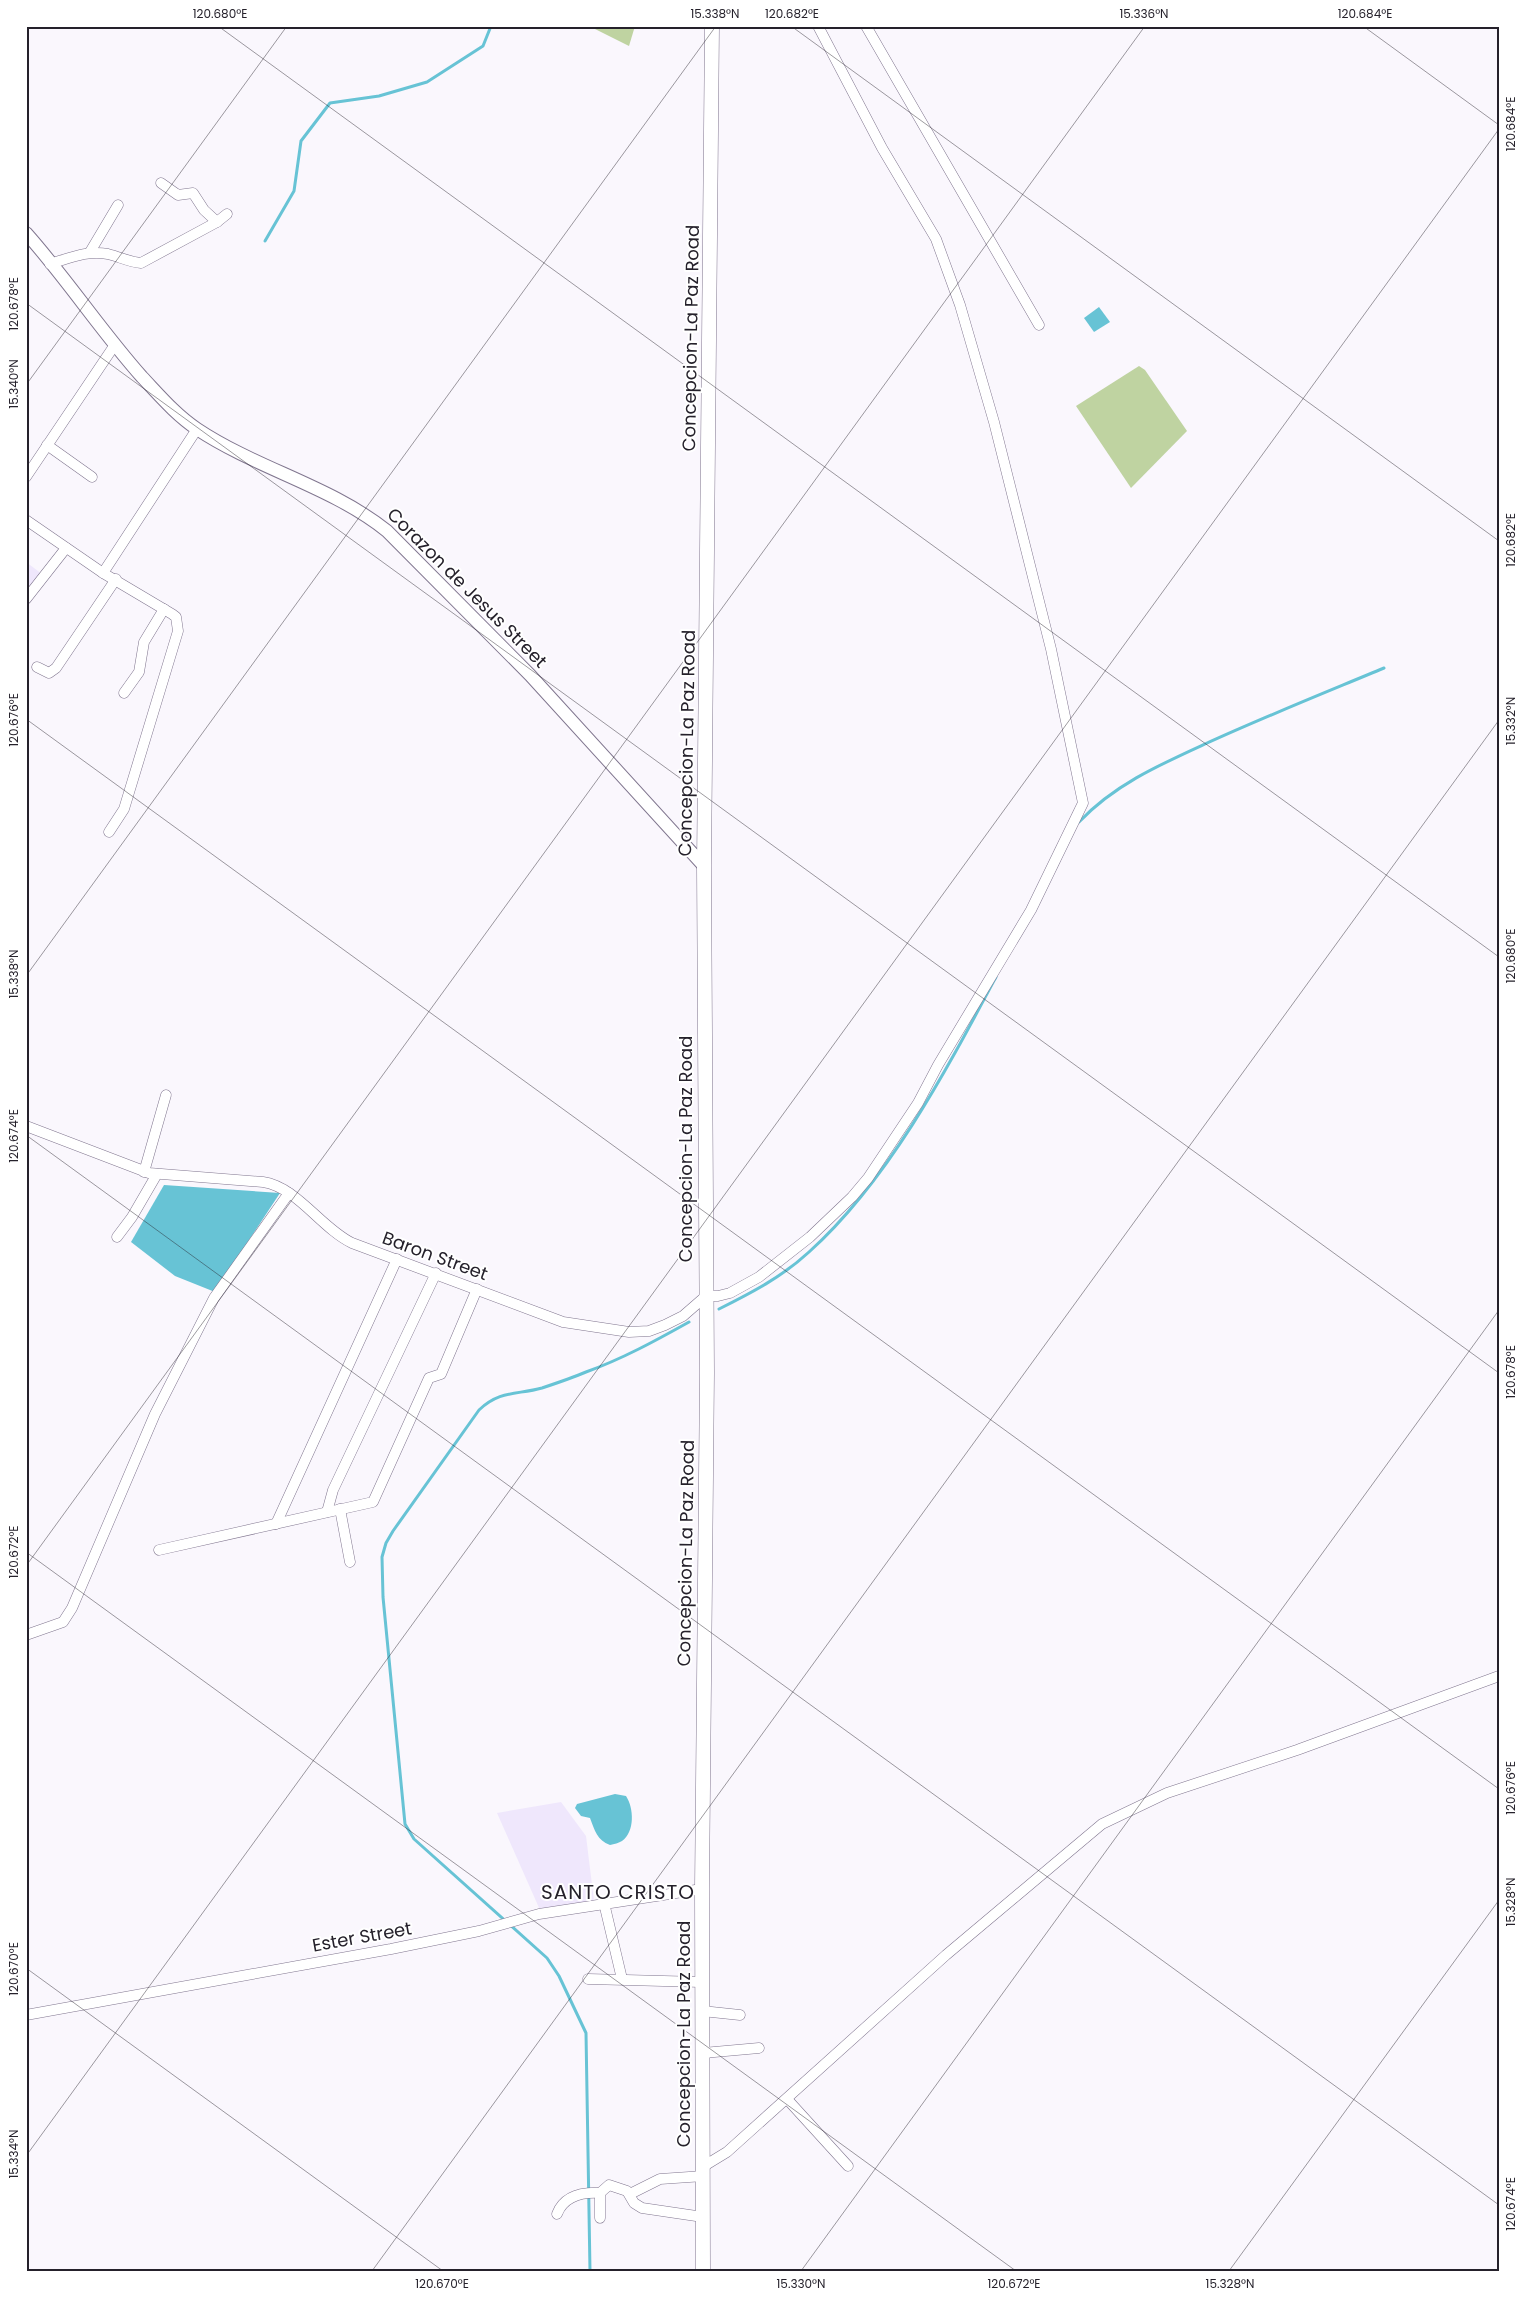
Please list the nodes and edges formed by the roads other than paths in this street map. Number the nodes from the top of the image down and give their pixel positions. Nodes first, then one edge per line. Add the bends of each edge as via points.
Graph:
1 (712, 26) edge
2 (818, 26) edge
3 (866, 26) edge
4 (162, 183) dead end
5 (118, 205) dead end
6 (227, 214) dead end
7 (217, 222) junction
8 (27, 234) edge
9 (90, 252) junction
10 (50, 264) junction
11 (1039, 325) dead end
12 (114, 346) junction
13 (197, 429) junction
14 (47, 446) junction
15 (26, 476) edge
16 (92, 477) dead end
17 (26, 520) edge
18 (66, 548) junction
19 (103, 573) junction
20 (116, 579) junction
21 (26, 599) edge
22 (164, 609) junction
23 (37, 668) dead end
24 (124, 693) dead end
25 (109, 832) dead end
26 (704, 866) junction
27 (166, 1095) dead end
28 (26, 1126) edge
29 (144, 1172) junction
30 (157, 1174) junction
31 (289, 1193) junction
32 (117, 1238) dead end
33 (397, 1259) junction
34 (436, 1273) junction
35 (477, 1289) junction
36 (706, 1296) junction
37 (340, 1509) junction
38 (326, 1512) junction
39 (276, 1524) junction
40 (159, 1550) dead end
41 (350, 1562) dead end
42 (26, 1635) edge
43 (1499, 1676) edge
44 (702, 1889) junction
45 (604, 1903) junction
46 (588, 1979) dead end
47 (622, 1979) junction
48 (702, 1982) junction
49 (702, 2011) junction
50 (26, 2015) edge
51 (740, 2015) dead end
52 (759, 2048) dead end
53 (703, 2053) junction
54 (788, 2099) junction
55 (848, 2166) dead end
56 (704, 2171) junction
57 (593, 2193) junction
58 (630, 2194) junction
59 (556, 2214) dead end
60 (703, 2217) junction
61 (600, 2218) dead end
62 (703, 2271) edge

1 - 26 main road, Concepcion-La Paz Road
2 - 36 street via 882,148 936,239 960,306 994,422 1051,649 1083,803 1031,910 918,1103 868,1178 810,1237 759,1278 730,1293
3 - 11 street
4 - 7 street via 178,195 193,192 204,210
5 - 9 street
6 - 7 street
7 - 9 street via 142,263
8 - 10 street, Corazon de Jesus Street
9 - 10 street
10 - 12 street, Corazon de Jesus Street
12 - 13 street, Corazon de Jesus Street via 170,409
12 - 14 street
13 - 19 street
13 - 26 street, Corazon de Jesus Street via 341,501 387,530 530,674
14 - 15 street
14 - 16 street
17 - 18 street
18 - 19 street
18 - 21 street
19 - 20 street
20 - 22 street
20 - 23 street via 56,668 49,674
22 - 24 street via 144,642 139,672
22 - 25 street via 176,617 178,631 124,809
26 - 36 main road, Concepcion-La Paz Road
27 - 29 street
28 - 29 street, Baron Street
29 - 30 street, Baron Street
30 - 31 street, Baron Street via 263,1182 280,1186
30 - 32 street
31 - 33 street, Baron Street via 344,1239
31 - 42 street via 214,1298 155,1414 72,1608 63,1622
33 - 34 street, Baron Street
33 - 39 street
34 - 35 street, Baron Street
34 - 38 street via 333,1490
35 - 36 street, Baron Street via 563,1322 629,1332 648,1331 665,1325 683,1316
35 - 37 street via 441,1374 429,1378 372,1502
36 - 44 main road, Concepcion-La Paz Road
37 - 38 street
37 - 41 street
38 - 39 street
39 - 40 street
43 - 54 street via 1297,1750 1167,1793 1102,1824 946,1955
44 - 45 street, Ester Street
44 - 48 main road, Concepcion-La Paz Road
45 - 47 street
45 - 50 street, Ester Street via 539,1914 500,1926 391,1949
46 - 47 street
47 - 48 street
48 - 49 main road, Concepcion-La Paz Road
49 - 51 street
49 - 53 main road, Concepcion-La Paz Road
52 - 53 street
53 - 56 main road, Concepcion-La Paz Road
54 - 55 street
54 - 56 street
56 - 58 street via 660,2179
56 - 60 main road, Concepcion-La Paz Road
57 - 58 street via 609,2185
57 - 59 street via 569,2198
57 - 61 street
58 - 60 street via 634,2203 642,2208
60 - 62 main road, Concepcion-La Paz Road

